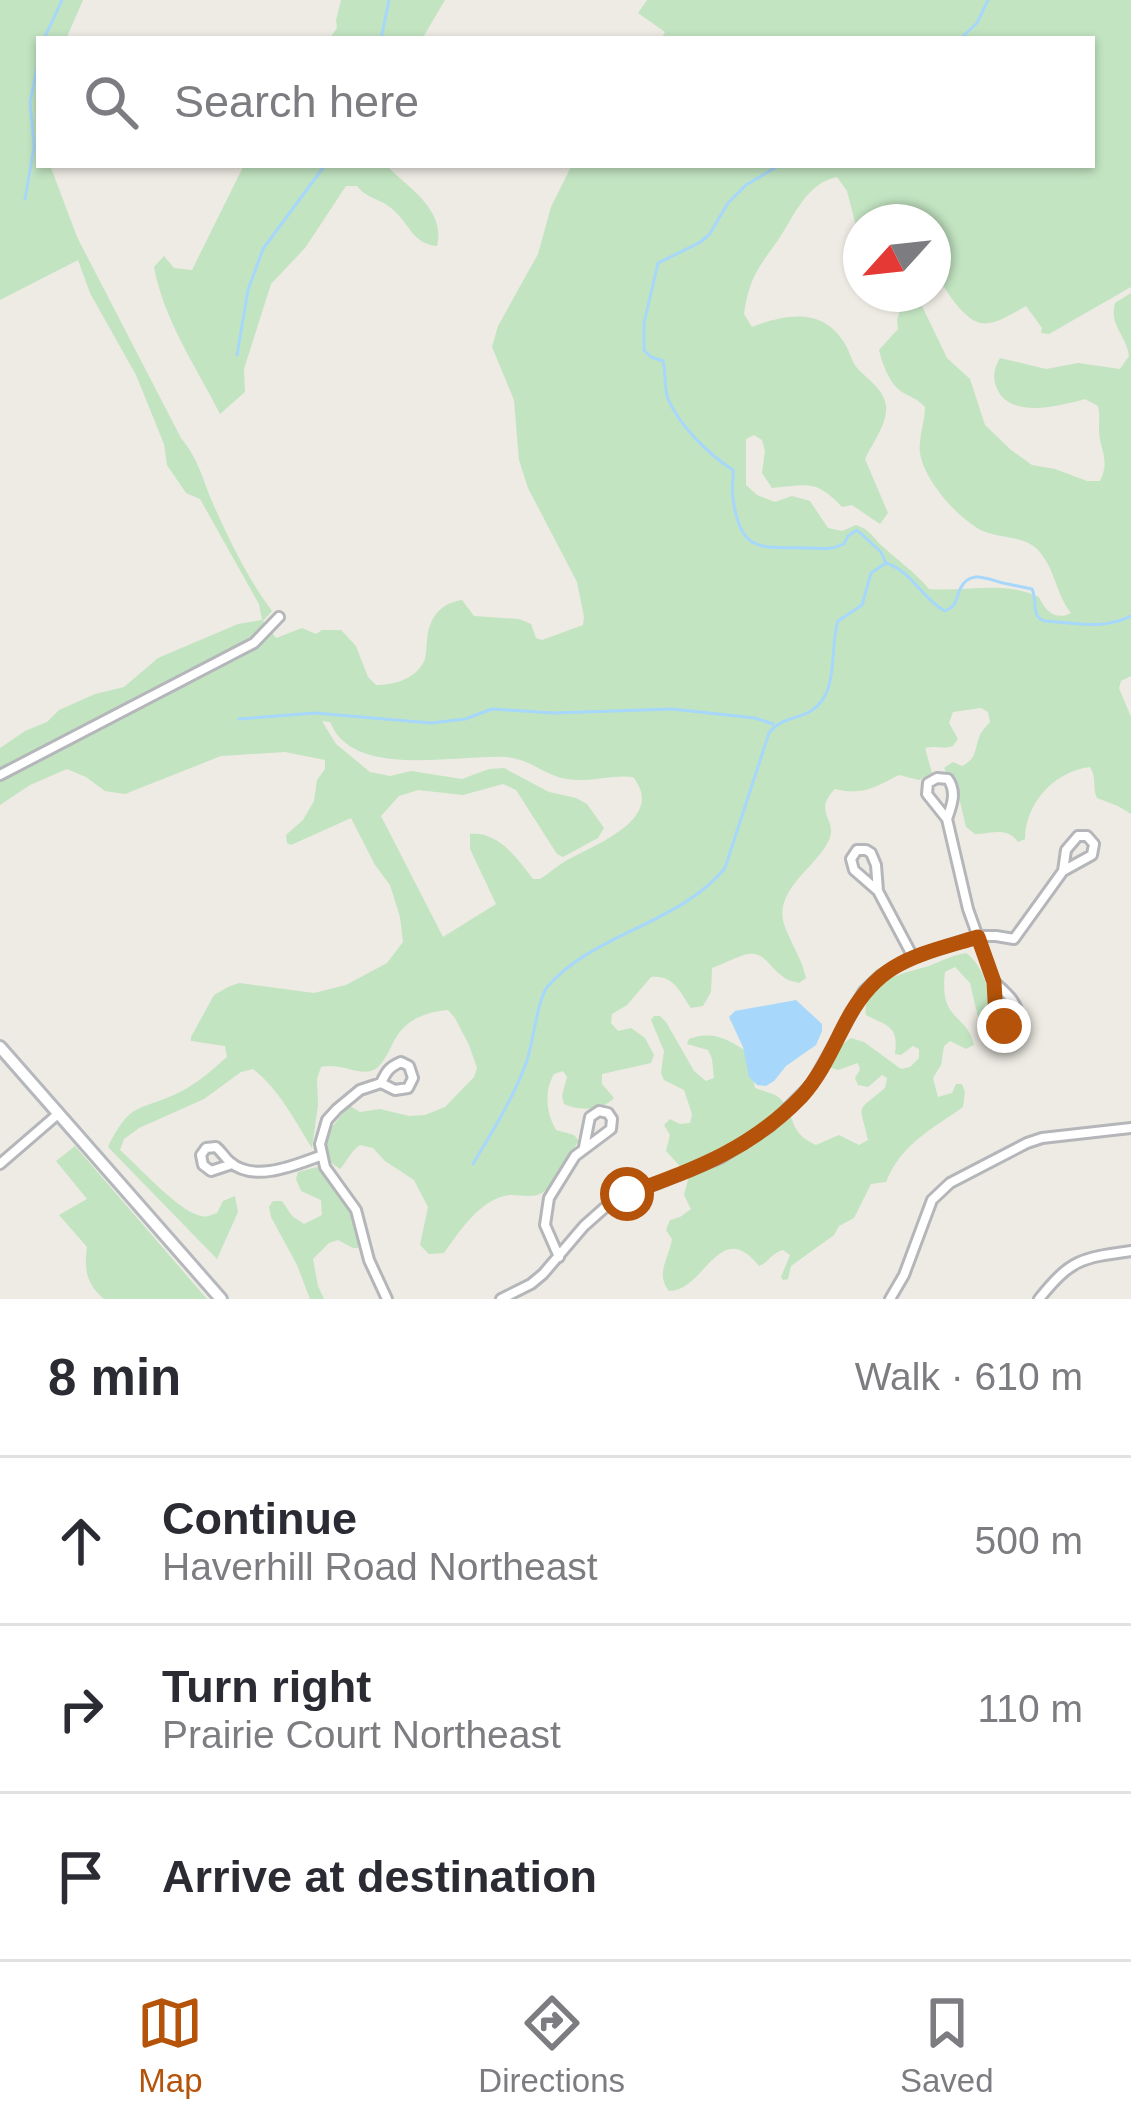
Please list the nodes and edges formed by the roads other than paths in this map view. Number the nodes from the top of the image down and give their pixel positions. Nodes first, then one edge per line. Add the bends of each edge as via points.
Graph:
1 (279, 617) dead end
2 (0, 776) edge
3 (946, 819) junction
4 (1064, 871) junction
5 (878, 891) junction
6 (978, 937) junction
7 (913, 957) junction
8 (994, 982) junction
9 (0, 1047) edge
10 (381, 1083) dead end
11 (58, 1114) junction
12 (1131, 1128) edge
13 (584, 1147) junction
14 (320, 1156) junction
15 (0, 1164) edge
16 (232, 1164) dead end
17 (1131, 1252) edge
18 (559, 1257) junction
19 (224, 1299) edge
20 (387, 1299) edge
21 (501, 1299) edge
22 (890, 1299) edge
23 (1039, 1299) edge

1 - 2 street via 254,643
3 - 3 street via 953,788 943,777 926,788
3 - 6 street
4 - 4 street via 1068,844 1087,836 1092,855
4 - 6 street via 1014,939
5 - 5 street via 874,858 857,850 854,870
5 - 7 street
6 - 7 street
6 - 8 street
7 - 18 street via 864,992 812,1084 770,1126 720,1158 611,1202
8 - 8 street via 1017,1010 1009,1026 996,1017
9 - 11 main road
10 - 14 street via 360,1090 327,1120
11 - 15 street
11 - 19 main road
12 - 22 street via 1033,1140 950,1183 928,1209
13 - 13 street via 610,1129 608,1113 590,1117
13 - 18 street via 545,1213
14 - 16 street via 274,1171
14 - 20 street via 356,1210
17 - 23 street via 1078,1261
18 - 21 street

